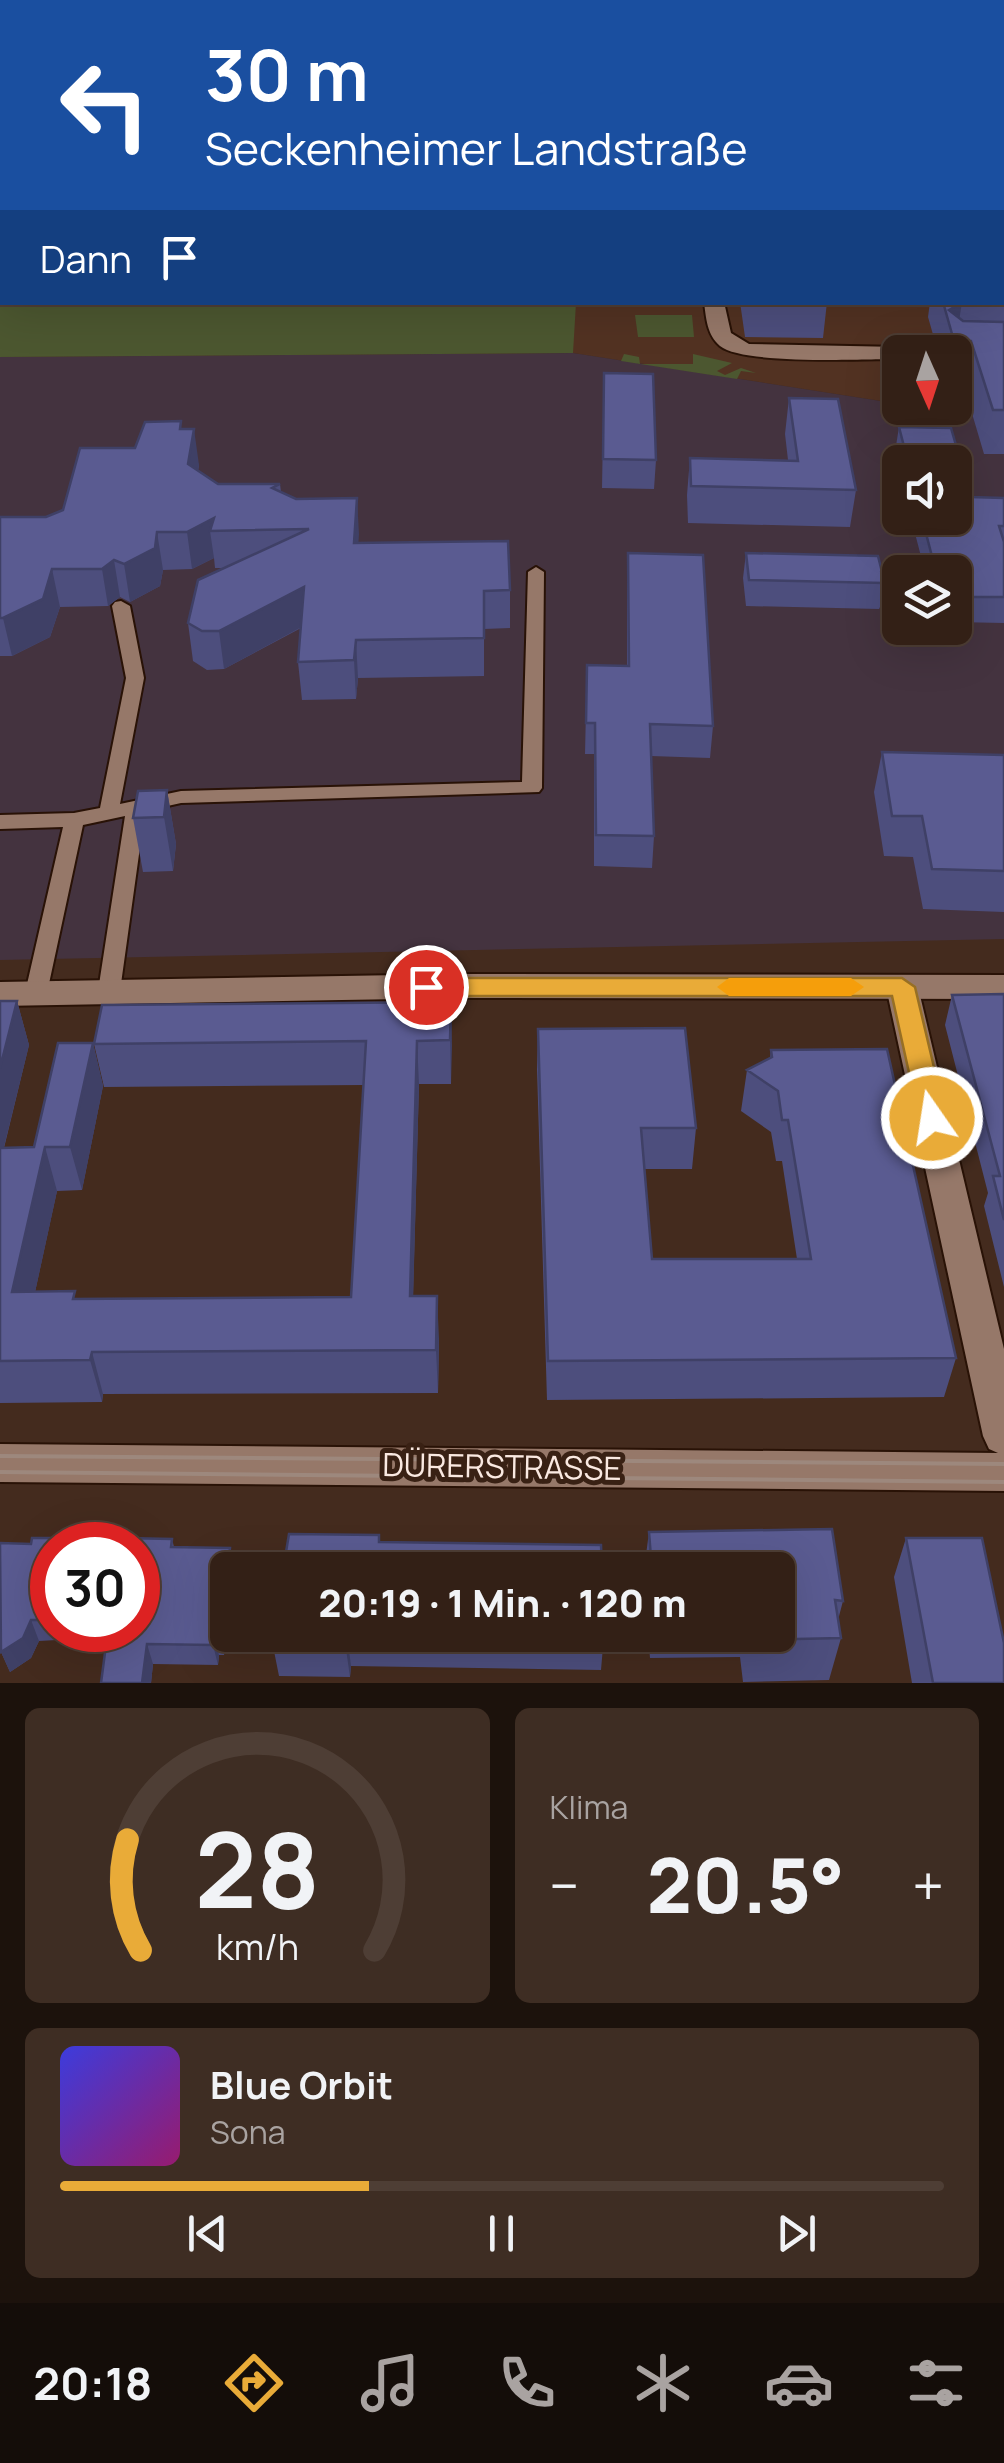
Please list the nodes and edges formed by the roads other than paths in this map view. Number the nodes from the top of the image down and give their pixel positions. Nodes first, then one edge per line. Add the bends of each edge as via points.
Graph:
1 (714, 305) edge
2 (882, 352) edge
3 (536, 572) dead end
4 (121, 606) dead end
5 (136, 805) junction
6 (109, 810) junction
7 (74, 820) junction
8 (0, 822) edge
9 (902, 987) junction
10 (1004, 987) edge
11 (108, 991) junction
12 (36, 993) junction
13 (0, 994) edge
14 (1004, 1436) edge
15 (0, 1463) edge
16 (1004, 1472) edge

1 - 2 street via 718,335 728,346
3 - 5 lane via 532,788 181,797
4 - 6 lane via 134,678
5 - 6 lane
5 - 11 lane
6 - 7 lane
7 - 8 lane
7 - 12 lane
9 - 10 street
9 - 11 street
9 - 14 street
11 - 12 street
12 - 13 street
15 - 16 street, DÜRERSTRASSE

